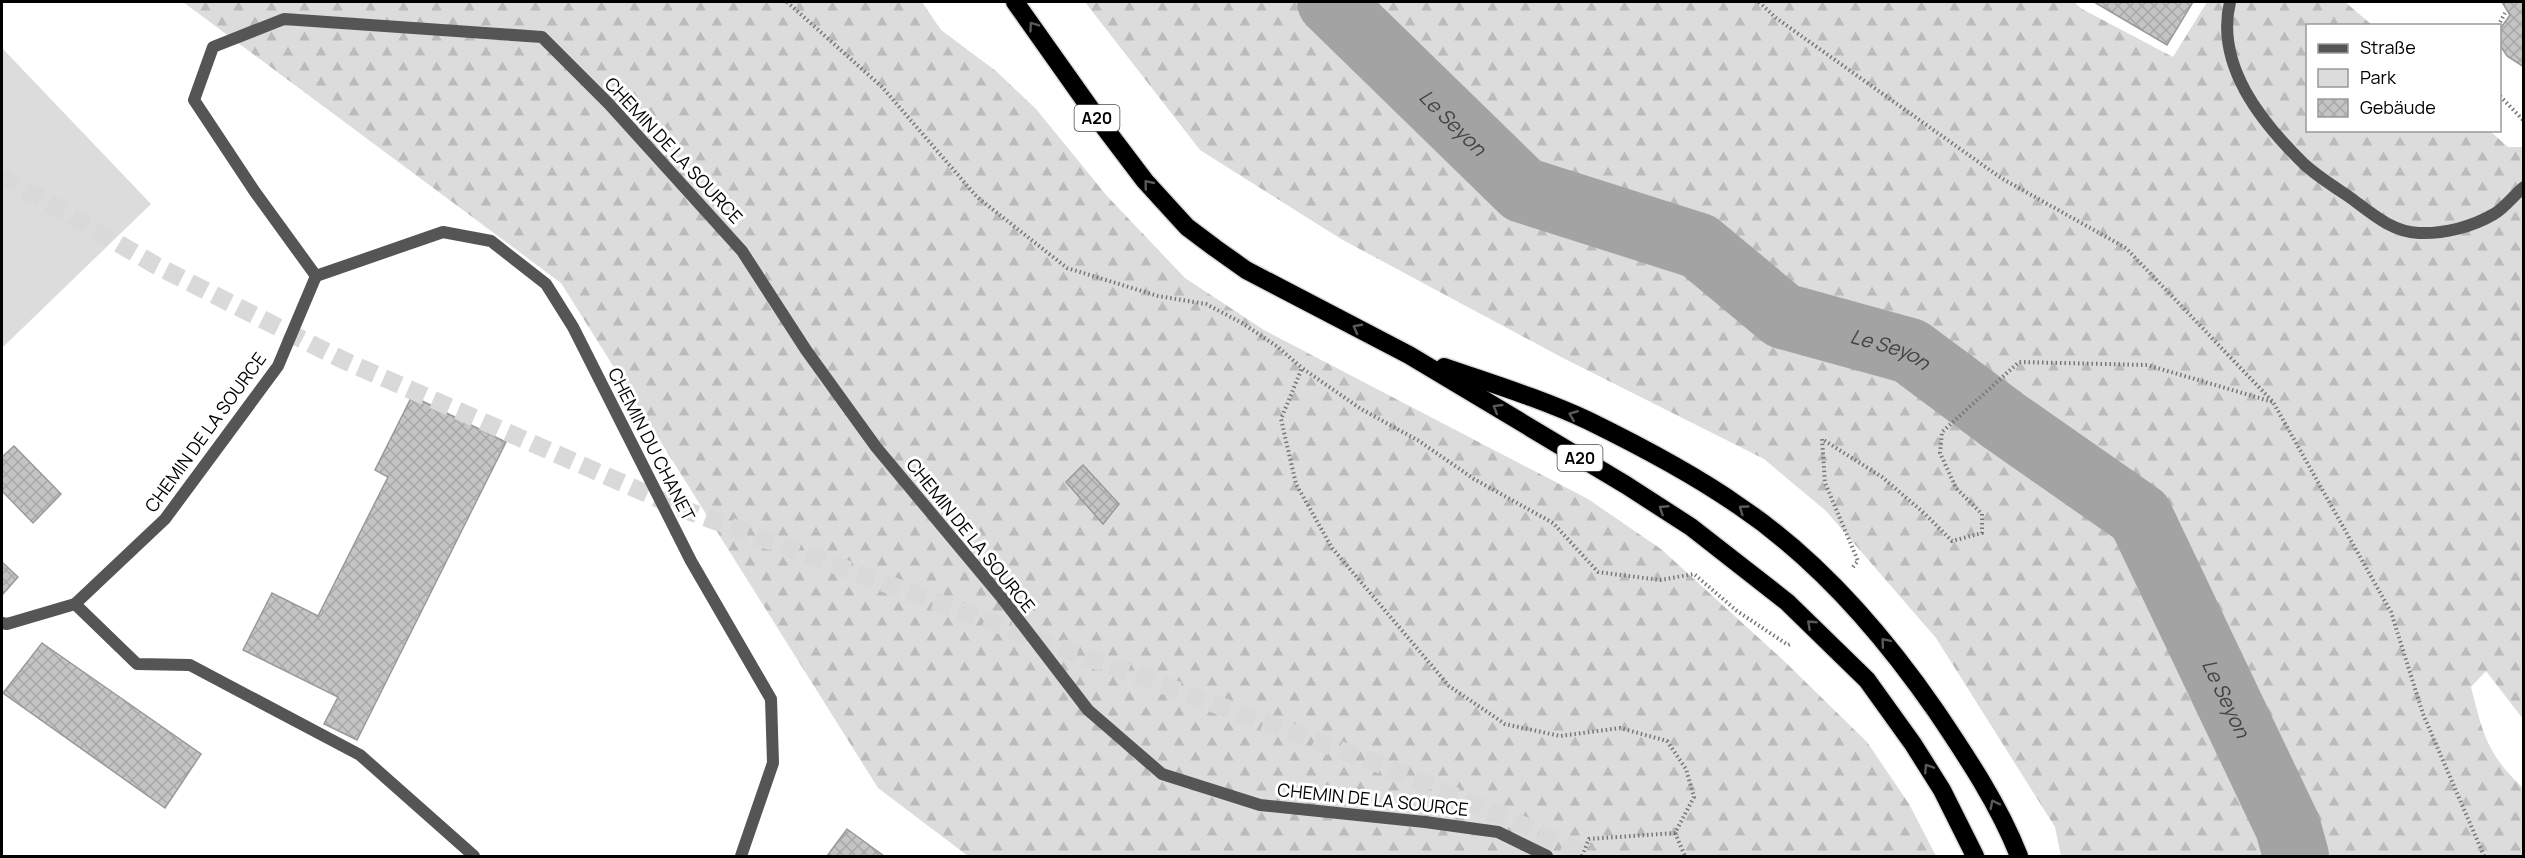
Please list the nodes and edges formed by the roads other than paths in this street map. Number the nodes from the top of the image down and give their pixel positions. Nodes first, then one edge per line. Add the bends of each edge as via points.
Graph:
1 (1015, 2) edge
2 (2230, 2) edge
3 (2523, 187) edge
4 (316, 276) junction
5 (1409, 356) junction
6 (75, 604) junction
7 (2, 623) edge
8 (474, 856) edge
9 (741, 856) edge
10 (1547, 856) edge
11 (1975, 856) edge
12 (2019, 856) edge

5 -> 1 highway, A20 via 1246,270 1187,227 1119,148
2 - 3 street via 2226,18 2230,58 2245,92 2305,165 2388,226 2418,233 2458,229 2495,214
4 - 6 street, CHEMIN DE LA SOURCE via 278,366 165,519
4 - 9 street, CHEMIN DU CHANET via 443,232 491,241 546,284 573,327 691,561 771,699 773,763
4 - 10 street, CHEMIN DE LA SOURCE via 194,100 213,47 284,19 542,37 609,104 742,251 806,350 876,447 1002,598 1088,710 1162,774 1260,805 1498,832
11 -> 5 highway, A20 via 1942,790 1867,680 1787,602 1691,526
12 -> 5 highway via 1960,746 1900,661 1839,592 1790,545 1687,472 1587,420 1524,394
6 - 7 street
6 - 8 street via 137,664 190,665 360,755

